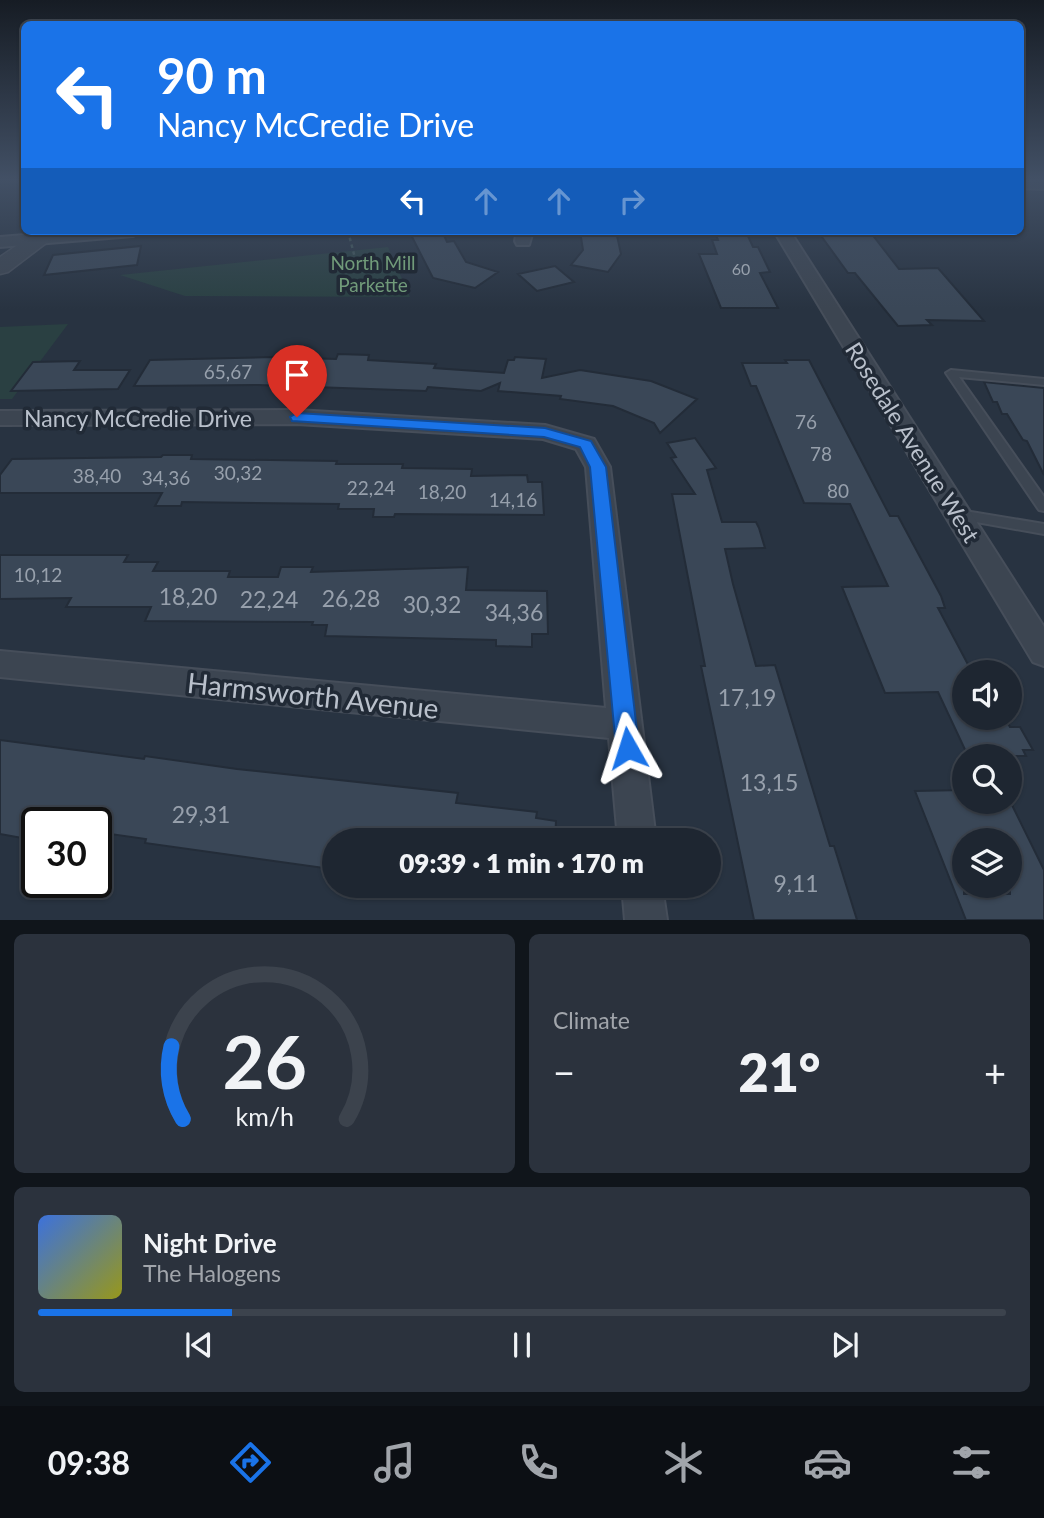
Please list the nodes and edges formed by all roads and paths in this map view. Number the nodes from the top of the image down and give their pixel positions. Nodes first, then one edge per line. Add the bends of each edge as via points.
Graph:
1 (47, 235) edge
2 (349, 235) edge
3 (785, 235) edge
4 (0, 242) edge
5 (356, 262) dead end
6 (0, 267) edge
7 (1044, 382) edge
8 (0, 418) edge
9 (1044, 507) edge
10 (959, 514) junction
11 (1044, 529) edge
12 (1044, 653) edge
13 (0, 664) edge
14 (625, 725) junction
15 (636, 828) edge
16 (643, 898) edge
17 (646, 919) edge

1 - 4 street
1 - 6 street
2 - 5 path
3 - 10 street, Rosedale Avenue West
7 - 9 lane via 951,373
8 - 14 street, Nancy McCredie Drive via 297,417 545,432 586,444 598,467
10 - 11 lane
10 - 12 street, Rosedale Avenue West
13 - 14 street, Harmsworth Avenue
14 - 15 street, Nancy McCredie Drive
16 - 17 street

